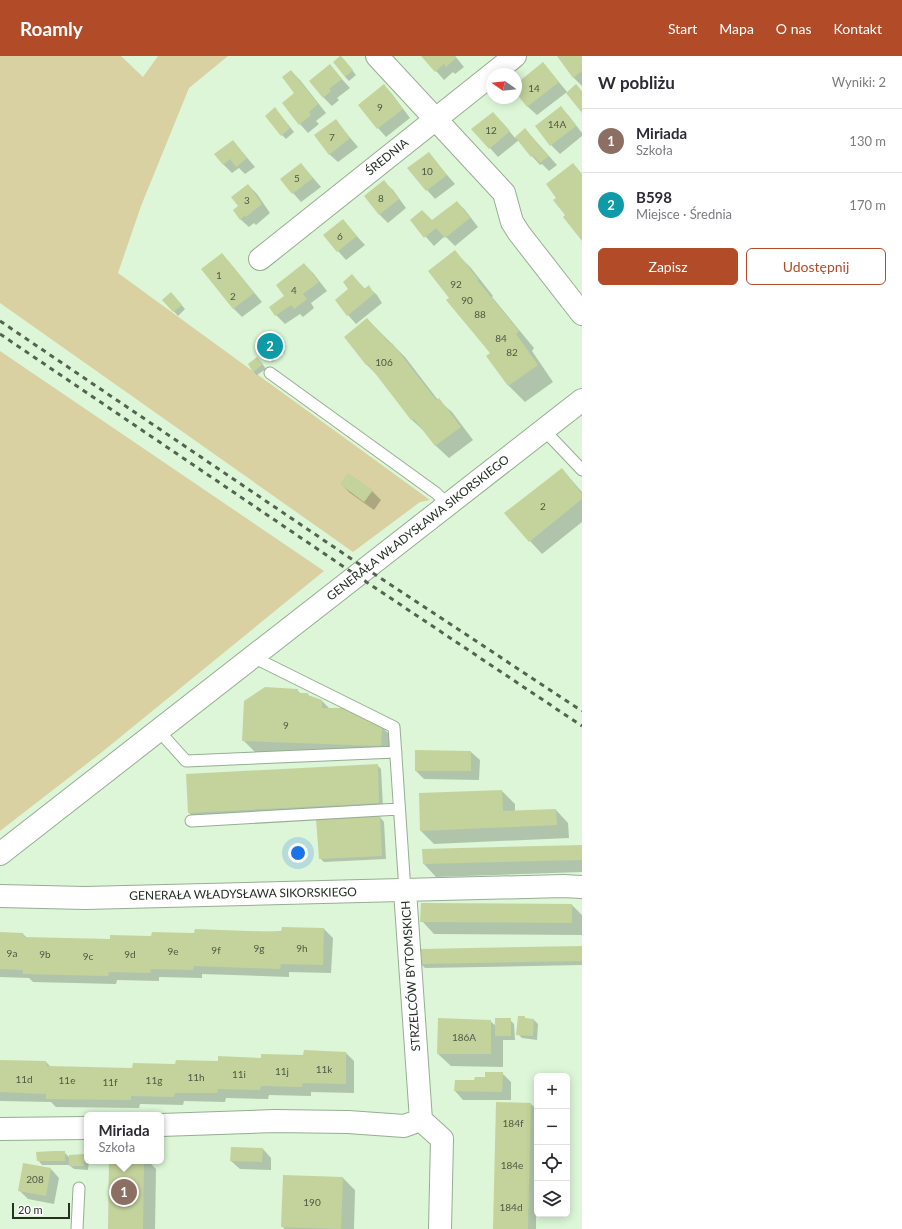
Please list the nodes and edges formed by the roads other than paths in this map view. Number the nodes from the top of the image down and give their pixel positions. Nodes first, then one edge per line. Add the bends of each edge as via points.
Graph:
1 (377, 56) edge
2 (515, 56) edge
3 (434, 119) junction
4 (260, 259) dead end
5 (582, 314) edge
6 (270, 373) dead end
7 (582, 400) edge
8 (544, 430) junction
9 (582, 470) edge
10 (448, 505) junction
11 (253, 657) junction
12 (159, 731) junction
13 (396, 752) junction
14 (399, 809) junction
15 (192, 821) dead end
16 (0, 854) edge
17 (582, 887) edge
18 (405, 891) junction
19 (0, 896) edge
20 (421, 1120) junction
21 (164, 1125) edge
22 (84, 1128) edge
23 (0, 1129) edge
24 (79, 1188) dead end
25 (77, 1229) edge
26 (440, 1229) edge

1 - 3 street
2 - 3 street, ŚREDNIA
3 - 4 street, ŚREDNIA
3 - 5 street via 504,193 512,222 519,234
6 - 10 lane via 436,493
7 - 8 street, GENERAŁA WŁADYSŁAWA SIKORSKIEGO
8 - 9 lane
8 - 10 street, GENERAŁA WŁADYSŁAWA SIKORSKIEGO
10 - 11 street, GENERAŁA WŁADYSŁAWA SIKORSKIEGO
11 - 12 street, GENERAŁA WŁADYSŁAWA SIKORSKIEGO
11 - 13 lane via 394,727
12 - 13 lane via 186,761
12 - 16 street, GENERAŁA WŁADYSŁAWA SIKORSKIEGO
13 - 14 lane
14 - 15 lane
14 - 18 lane
17 - 18 street, STRZELCÓW BYTOMSKICH
18 - 19 street, GENERAŁA WŁADYSŁAWA SIKORSKIEGO via 85,898
18 - 20 street, STRZELCÓW BYTOMSKICH
20 - 21 street via 404,1126 274,1120
20 - 26 street via 442,1139
22 - 23 street
24 - 25 lane

